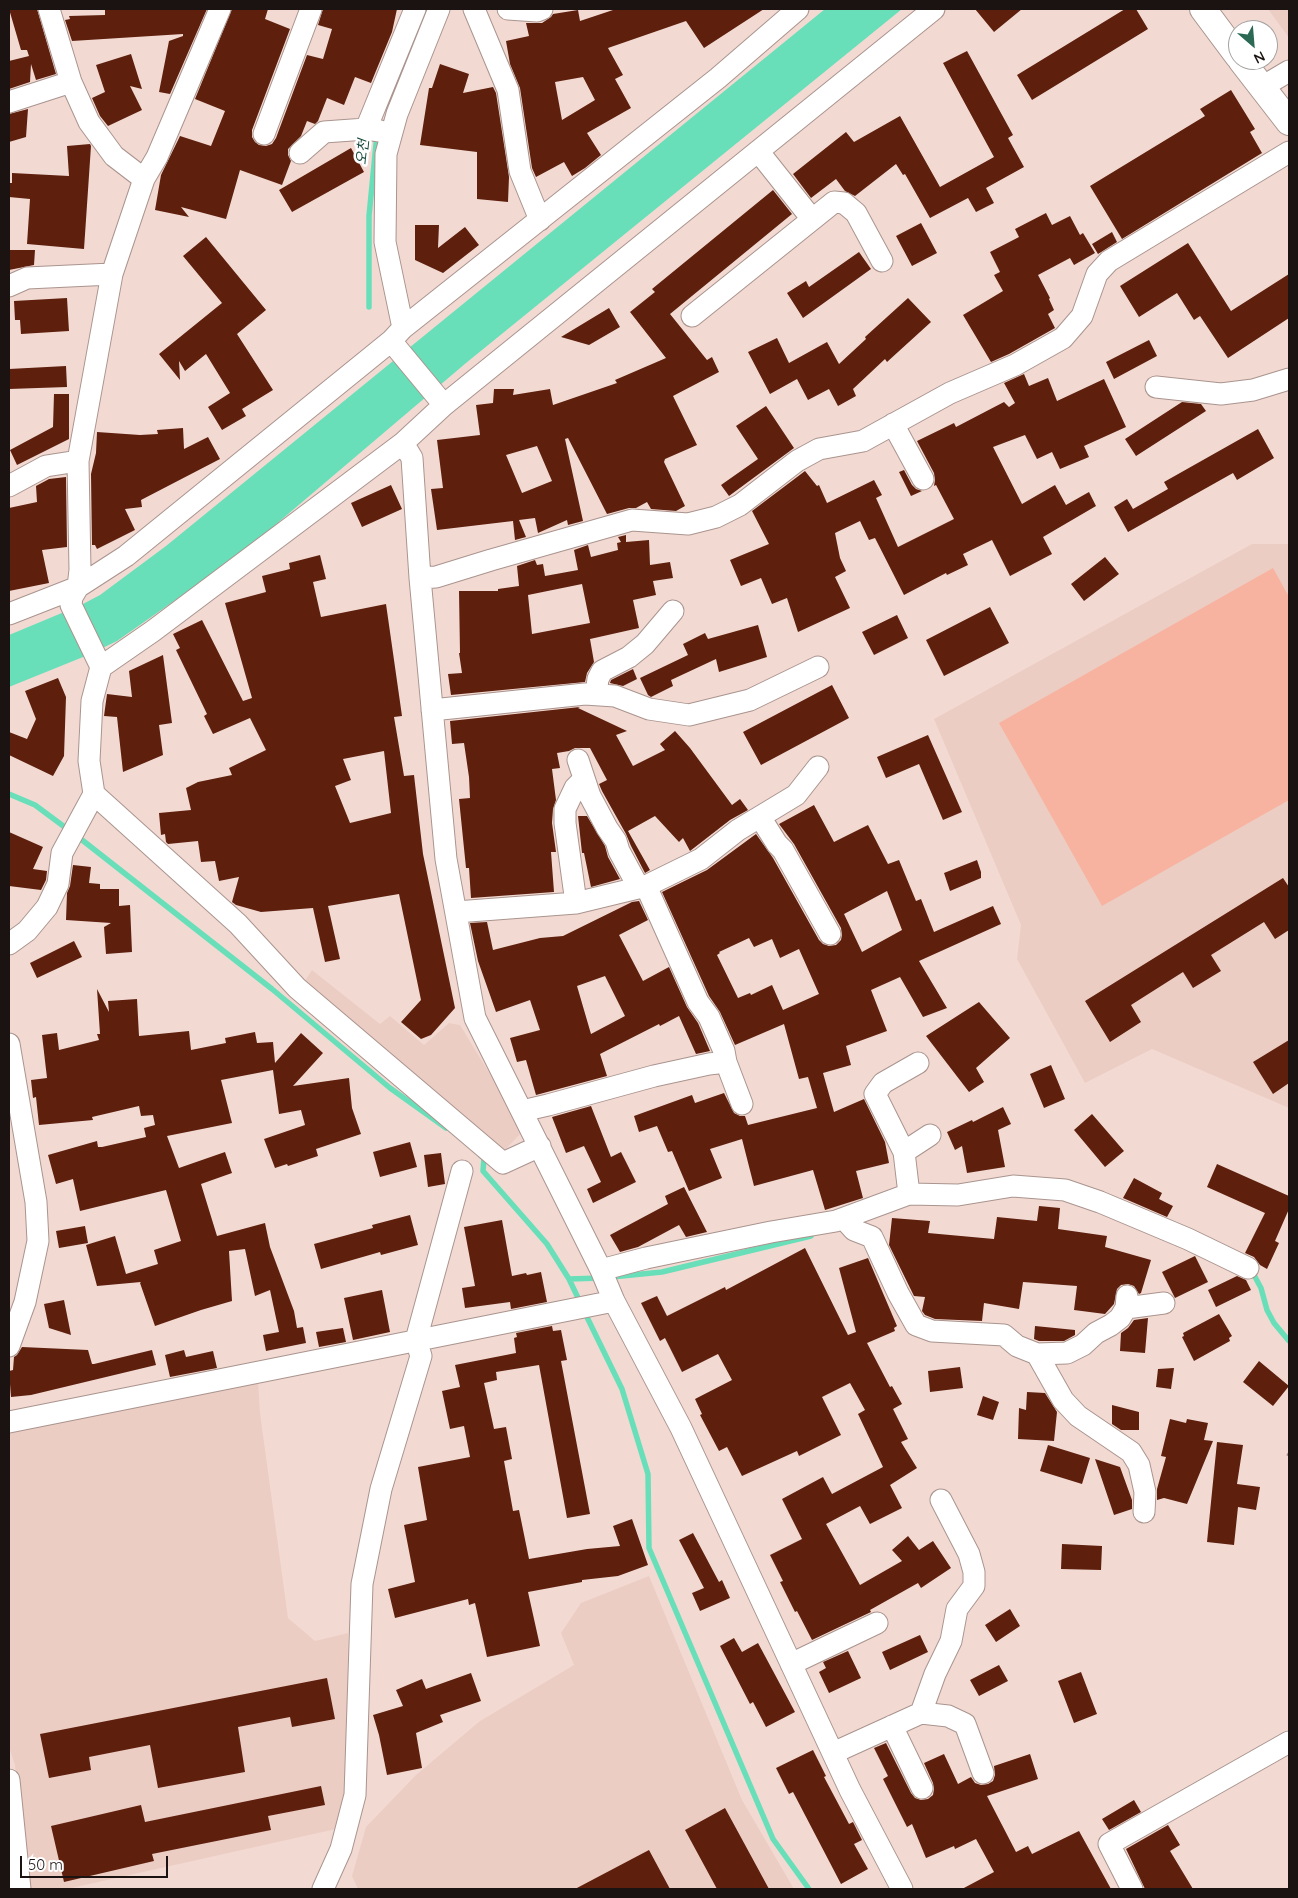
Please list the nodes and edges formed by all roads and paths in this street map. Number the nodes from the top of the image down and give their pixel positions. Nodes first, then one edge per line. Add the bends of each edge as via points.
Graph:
1 (49, 9) edge
2 (220, 9) edge
3 (311, 9) edge
4 (415, 9) edge
5 (439, 9) edge
6 (474, 9) edge
7 (508, 9) edge
8 (542, 9) edge
9 (798, 9) edge
10 (934, 9) edge
11 (1204, 9) edge
12 (1228, 42) edge
13 (1249, 70) edge
14 (1289, 71) edge
15 (72, 82) junction
16 (1262, 86) junction
17 (9, 102) edge
18 (1289, 122) edge
19 (378, 131) junction
20 (264, 134) dead end
21 (758, 151) junction
22 (1289, 152) edge
23 (300, 153) dead end
24 (144, 179) junction
25 (812, 219) junction
26 (540, 220) junction
27 (882, 261) dead end
28 (112, 274) junction
29 (9, 286) edge
30 (692, 316) dead end
31 (398, 340) junction
32 (1289, 379) edge
33 (1156, 387) dead end
34 (439, 398) junction
35 (893, 424) junction
36 (403, 444) junction
37 (78, 461) junction
38 (11, 479) edge
39 (922, 479) dead end
40 (420, 578) junction
41 (74, 596) junction
42 (674, 611) dead end
43 (9, 614) edge
44 (99, 662) junction
45 (818, 667) dead end
46 (596, 694) junction
47 (432, 710) junction
48 (818, 767) dead end
49 (90, 801) junction
50 (760, 817) junction
51 (642, 887) junction
52 (576, 903) junction
53 (456, 912) junction
54 (830, 934) dead end
55 (9, 944) edge
56 (9, 1044) edge
57 (726, 1062) junction
58 (918, 1063) dead end
59 (742, 1104) dead end
60 (522, 1110) junction
61 (930, 1136) dead end
62 (540, 1146) junction
63 (904, 1152) junction
64 (462, 1171) dead end
65 (909, 1194) junction
66 (848, 1224) junction
67 (1248, 1268) dead end
68 (604, 1286) junction
69 (1164, 1303) dead end
70 (416, 1340) junction
71 (9, 1346) edge
72 (1037, 1354) junction
73 (9, 1422) edge
74 (942, 1500) dead end
75 (1144, 1512) dead end
76 (877, 1623) dead end
77 (792, 1664) junction
78 (921, 1713) junction
79 (892, 1726) junction
80 (1289, 1742) edge
81 (833, 1753) junction
82 (983, 1773) dead end
83 (9, 1780) edge
84 (922, 1788) dead end
85 (20, 1889) edge
86 (323, 1889) edge
87 (902, 1889) edge
88 (1132, 1889) edge

1 - 15 street
2 - 24 street via 157,157
3 - 20 street
4 - 19 street
5 - 19 street via 397,114
6 - 26 street via 508,90 520,171
7 - 8 street
9 - 26 street via 718,78
10 - 21 street
11 - 12 main road
13 - 16 main road
14 - 16 street
15 - 17 street
15 - 24 street via 89,122 109,150
16 - 18 main road
19 - 23 street via 324,132
19 - 31 street via 386,154 385,242
21 - 25 street
21 - 34 street
22 - 35 street via 1109,261 1097,274 1082,316 1063,338
24 - 28 street
25 - 27 street via 834,202 844,202 856,213
25 - 30 street
26 - 31 street
28 - 29 street via 27,278
28 - 37 street
31 - 34 street
31 - 41 street
32 - 33 street via 1253,390 1221,394
34 - 36 street
35 - 39 street
35 - 40 street via 863,441 819,449 797,461 740,505 716,518 688,524 632,520 436,577
36 - 40 street via 412,458
36 - 44 street via 161,625
37 - 38 street via 46,466
37 - 41 street via 80,570
40 - 47 street
41 - 43 street
41 - 44 street
42 - 46 street via 645,644 629,657 602,671
44 - 49 street via 92,701
45 - 46 street via 750,700 689,714 648,709 615,696
46 - 47 street
47 - 53 street via 446,859
48 - 50 street via 796,795
49 - 55 street via 62,853 58,884 47,907 27,931
49 - 62 street via 238,924 297,988 503,1163
50 - 51 street via 701,859
50 - 54 street via 784,850
51 - 52 street
51 - 52 street via 606,828 581,769 565,809
51 - 57 street via 698,1002 709,1017
52 - 53 street
53 - 60 street via 475,1018
56 - 71 street via 36,1202 38,1241 25,1302
57 - 59 street
57 - 60 street via 664,1074 548,1106
58 - 63 street via 883,1083 875,1094
60 - 62 street
61 - 63 street
62 - 68 street
63 - 65 street
64 - 70 street
65 - 66 street
65 - 67 street via 958,1194 1012,1186 1066,1190 1188,1239
66 - 68 street via 646,1258
66 - 72 street via 872,1237 916,1325 932,1331 1004,1335 1017,1346
68 - 70 street via 569,1310
68 - 77 street via 681,1428
69 - 72 street via 1126,1302 1120,1318 1067,1353
70 - 73 street
70 - 86 street via 421,1356 380,1489 362,1584 355,1796 341,1849
72 - 75 street via 1063,1400 1078,1416 1132,1452 1145,1492
74 - 78 street via 969,1554 974,1586 957,1609 951,1641
76 - 77 street
77 - 81 street
78 - 79 street
78 - 82 street via 948,1716 965,1724
79 - 81 street
79 - 84 street
80 - 88 street via 1109,1844
81 - 87 street
83 - 85 street

